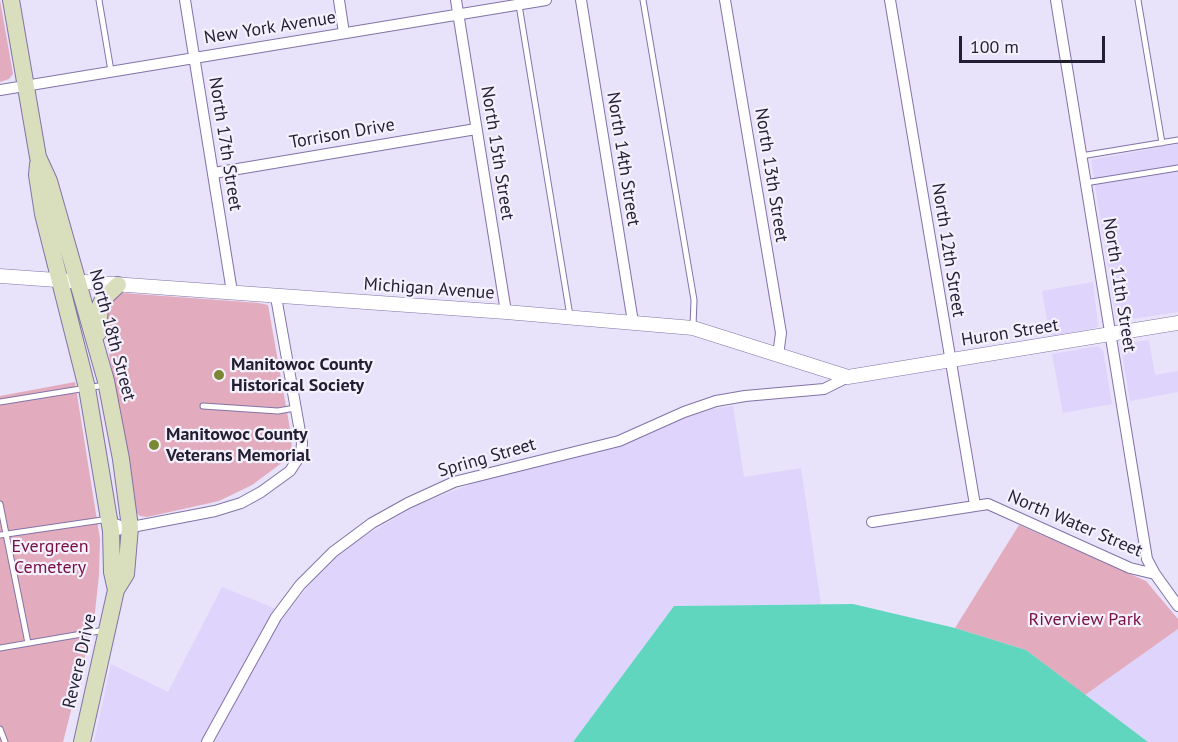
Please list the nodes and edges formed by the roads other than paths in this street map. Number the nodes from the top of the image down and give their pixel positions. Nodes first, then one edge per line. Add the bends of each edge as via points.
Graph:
1 (11, 0) edge
2 (99, 0) edge
3 (185, 0) edge
4 (339, 0) edge
5 (456, 0) edge
6 (546, 0) edge
7 (581, 0) edge
8 (643, 0) edge
9 (725, 0) edge
10 (890, 0) edge
11 (1056, 0) edge
12 (1138, 0) edge
13 (519, 2) edge
14 (458, 14) junction
15 (344, 33) junction
16 (195, 58) junction
17 (111, 71) junction
18 (25, 86) junction
19 (0, 90) edge
20 (476, 129) junction
21 (1178, 140) edge
22 (1162, 143) junction
23 (1082, 156) junction
24 (38, 157) junction
25 (1178, 168) edge
26 (213, 173) junction
27 (1086, 183) junction
28 (0, 276) edge
29 (58, 281) junction
30 (78, 282) junction
31 (118, 285) junction
32 (232, 292) junction
33 (276, 297) junction
34 (506, 312) junction
35 (570, 317) junction
36 (633, 322) junction
37 (1178, 323) edge
38 (693, 328) junction
39 (1110, 334) junction
40 (97, 349) junction
41 (778, 355) junction
42 (950, 361) junction
43 (848, 377) junction
44 (107, 385) junction
45 (87, 388) junction
46 (0, 402) edge
47 (203, 406) dead end
48 (295, 408) junction
49 (0, 504) edge
50 (975, 505) junction
51 (872, 522) dead end
52 (110, 525) junction
53 (130, 527) junction
54 (3, 534) edge
55 (1155, 574) junction
56 (116, 590) junction
57 (1178, 605) edge
58 (107, 629) junction
59 (28, 643) junction
60 (0, 648) edge
61 (0, 729) edge
62 (5, 742) edge
63 (82, 742) edge
64 (207, 742) edge

1 - 18 main road, North 18th Street
2 - 17 lane
3 - 16 street, North 17th Street
4 - 15 street
5 - 14 street, North 15th Street
6 - 13 street, New York Avenue
7 - 36 street, North 14th Street
8 - 38 lane via 694,300
9 - 41 street, North 13th Street via 780,333
10 - 42 street, North 12th Street
11 - 23 street, North 11th Street
12 - 22 lane
13 - 14 street, New York Avenue
13 - 35 lane
14 - 15 street, New York Avenue
14 - 20 street, North 15th Street
15 - 16 street, New York Avenue
16 - 17 street, New York Avenue
16 - 26 street, North 17th Street
17 - 18 street, New York Avenue
18 - 19 street, New York Avenue
18 - 24 main road, North 18th Street
20 - 26 street, Torrison Drive
20 - 34 street, North 15th Street
21 - 22 lane
22 - 23 lane
23 - 27 street, North 11th Street
24 - 29 main road, North 18th Street via 43,214
24 - 30 main road, North 18th Street via 49,181
25 - 27 lane
26 - 32 street, North 17th Street
27 - 39 street, North 11th Street
28 - 29 street, Michigan Avenue
29 - 30 street, Michigan Avenue
29 - 45 main road, North 18th Street
30 - 31 street, Michigan Avenue
30 - 40 main road, North 18th Street
31 - 32 street, Michigan Avenue
31 - 40 main road via 100,306
32 - 33 street, Michigan Avenue
33 - 34 street, Michigan Avenue
33 - 48 street
34 - 35 street, Michigan Avenue
35 - 36 street, Michigan Avenue
36 - 38 street, Michigan Avenue
37 - 39 street, Huron Street
38 - 41 street, Michigan Avenue
39 - 42 street, Huron Street
39 - 55 street, North 11th Street via 1147,560
40 - 44 main road, North 18th Street
41 - 43 street, Michigan Avenue
42 - 43 street, Huron Street
42 - 50 street, North 12th Street
43 - 64 street, Spring Street via 824,389 716,401 619,441 454,482 372,523 333,552 300,585 276,617
44 - 45 lane
44 - 53 main road, North 18th Street
45 - 46 lane
45 - 52 main road, North 18th Street
47 - 48 lane via 278,411
48 - 53 street via 302,454 290,471 261,492 229,508
49 - 54 lane
50 - 51 street, North Water Street
50 - 55 street, North Water Street via 988,504 1130,568
52 - 53 street
52 - 54 lane
52 - 56 main road, Revere Drive
53 - 56 main road, Revere Drive via 126,574
54 - 59 lane
55 - 57 street, North Water Street
56 - 58 main road, Revere Drive
58 - 59 lane
58 - 63 main road, Revere Drive
59 - 60 lane
61 - 62 lane

